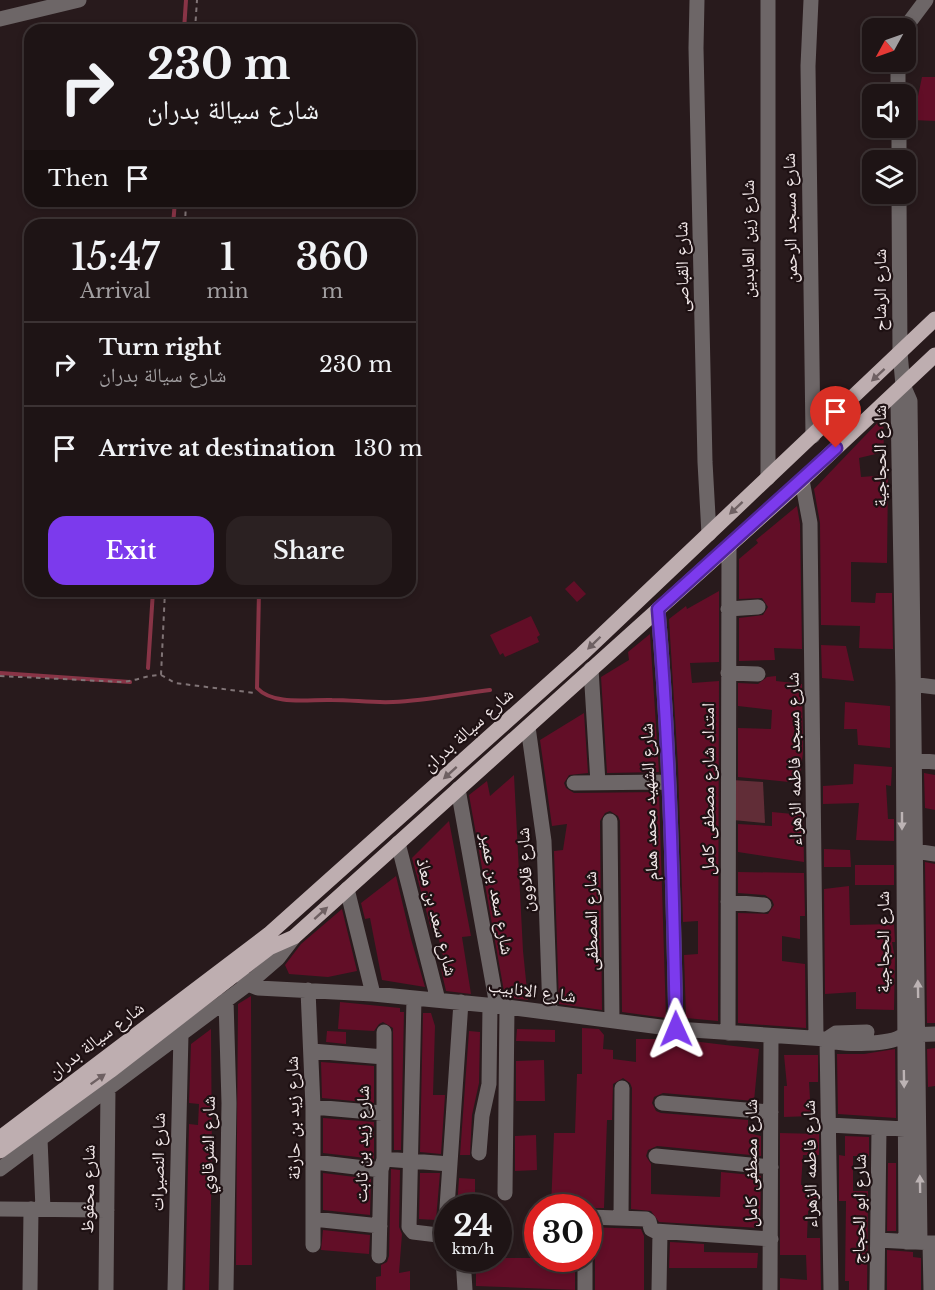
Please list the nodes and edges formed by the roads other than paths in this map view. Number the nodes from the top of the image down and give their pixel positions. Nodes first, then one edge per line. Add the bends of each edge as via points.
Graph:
1 (79, 0) edge
2 (698, 0) edge
3 (768, 0) edge
4 (811, 0) edge
5 (926, 0) edge
6 (912, 18) edge
7 (0, 19) edge
8 (899, 204) edge
9 (935, 319) edge
10 (900, 353) junction
11 (935, 355) edge
12 (903, 385) junction
13 (813, 436) junction
14 (768, 478) junction
15 (802, 480) junction
16 (709, 534) junction
17 (729, 546) junction
18 (758, 607) dead end
19 (658, 609) junction
20 (728, 609) junction
21 (591, 669) junction
22 (728, 673) junction
23 (758, 674) dead end
24 (908, 684) junction
25 (935, 687) edge
26 (528, 727) junction
27 (914, 760) junction
28 (935, 762) edge
29 (668, 782) junction
30 (574, 783) dead end
31 (598, 783) junction
32 (458, 789) junction
33 (416, 803) junction
34 (433, 812) junction
35 (610, 821) dead end
36 (398, 843) junction
37 (909, 850) junction
38 (935, 854) edge
39 (347, 889) junction
40 (728, 902) junction
41 (764, 905) dead end
42 (243, 978) junction
43 (308, 990) junction
44 (373, 994) junction
45 (414, 998) junction
46 (226, 1000) junction
47 (438, 1000) junction
48 (461, 1002) junction
49 (498, 1006) junction
50 (550, 1012) junction
51 (612, 1020) junction
52 (676, 1029) junction
53 (384, 1032) dead end
54 (728, 1033) junction
55 (181, 1034) junction
56 (935, 1034) edge
57 (911, 1035) junction
58 (771, 1036) junction
59 (822, 1038) junction
60 (312, 1051) junction
61 (384, 1057) junction
62 (108, 1088) junction
63 (622, 1088) dead end
64 (662, 1103) dead end
65 (313, 1107) junction
66 (771, 1112) junction
67 (382, 1113) junction
68 (829, 1125) junction
69 (879, 1128) junction
70 (905, 1129) junction
71 (0, 1138) edge
72 (40, 1139) junction
73 (0, 1151) edge
74 (479, 1153) dead end
75 (920, 1155) edge
76 (656, 1156) dead end
77 (411, 1161) junction
78 (314, 1162) junction
79 (450, 1164) junction
80 (382, 1165) junction
81 (771, 1167) junction
82 (0, 1169) edge
83 (505, 1193) dead end
84 (448, 1194) edge
85 (0, 1209) edge
86 (37, 1209) junction
87 (107, 1210) junction
88 (602, 1217) edge
89 (621, 1218) junction
90 (314, 1219) junction
91 (380, 1226) junction
92 (660, 1232) junction
93 (434, 1236) edge
94 (771, 1239) junction
95 (878, 1240) junction
96 (923, 1242) edge
97 (313, 1245) dead end
98 (379, 1256) dead end
99 (464, 1272) edge
100 (585, 1272) edge
101 (30, 1290) edge
102 (106, 1290) edge
103 (175, 1290) edge
104 (226, 1290) edge
105 (465, 1290) edge
106 (585, 1290) edge
107 (659, 1290) edge
108 (770, 1290) edge
109 (831, 1290) edge
110 (877, 1290) edge
111 (931, 1290) edge

1 - 7 street
2 - 16 street, شارع القباصى
3 - 14 street, شارع زين العابدين
4 - 13 street, شارع مسجد الرحمن via 808,66
5 - 6 street
8 - 10 street, شارع الرشاح
9 - 10 main road, شارع سيالة بدران
10 - 12 street, شارع الرشاح
10 -> 13 main road, شارع سيالة بدران
11 - 12 main road, شارع سيالة بدران
12 - 15 main road, شارع سيالة بدران
12 - 24 street, شارع الحجاجية via 898,404
13 - 14 main road, شارع سيالة بدران
14 -> 16 main road, شارع سيالة بدران
15 - 17 main road, شارع سيالة بدران
15 - 59 street, شارع مسجد فاطمه الزهراء via 810,523
16 -> 33 main road, شارع سيالة بدران
17 - 19 main road, شارع سيالة بدران
17 - 20 street, امتداد شارع مصطفى كامل
18 - 20 street
19 - 21 main road, شارع سيالة بدران
19 - 29 street, شارع الشهيد محمد همام
20 - 22 street, امتداد شارع مصطفى كامل
21 - 26 main road, شارع سيالة بدران
21 - 31 street
22 - 23 street
22 - 40 street, امتداد شارع مصطفى كامل
24 - 25 street
24 - 27 street, شارع الحجاجية
24 -> 37 street, شارع الحجاجية
26 - 32 main road, شارع سيالة بدران
26 - 50 street, شارع قلاوون via 544,841
27 - 28 street
27 - 37 street, شارع الحجاجية
29 - 31 street
29 - 52 street, شارع الشهيد محمد همام
30 - 31 street
32 - 34 main road, شارع سيالة بدران
32 - 49 street, شارع سعد بن عمير
33 - 34 main road
33 - 71 main road, شارع سيالة بدران via 269,934
34 - 36 main road, شارع سيالة بدران
35 - 51 street, شارع المصطفى
36 - 39 main road, شارع سيالة بدران
36 - 47 street, شارع سعد بن معاذ
37 - 38 street
37 - 57 street, شارع الحجاجية
42 -> 39 main road, شارع سيالة بدران via 269,948 294,937
39 - 44 street
40 - 41 street
40 - 54 street, امتداد شارع مصطفى كامل
42 - 43 street, شارع الانابيب via 269,990
42 - 46 street, شارع سيالة بدران
73 -> 42 main road, شارع سيالة بدران
43 - 44 street, شارع الانابيب
43 - 60 street, شارع زيد بن حارثة
44 - 45 street, شارع الانابيب
45 - 47 street, شارع الانابيب
45 - 77 street
46 - 55 street, شارع سيالة بدران
46 - 104 street, شارع الشرقاوي
47 - 48 street, شارع الانابيب
48 - 49 street, شارع الانابيب
48 - 79 street
49 - 50 street, شارع الانابيب
49 - 74 street
49 - 83 street
50 - 51 street, شارع الانابيب
51 - 52 street, شارع الانابيب
52 - 54 street, شارع الانابيب
53 - 61 street, شارع زيد بن ثابت
54 - 58 street, شارع الانابيب
55 - 62 street, شارع سيالة بدران
55 - 103 street, شارع النصيرات
56 - 57 street, شارع الانابيب
57 - 59 street, شارع الانابيب via 896,1041 851,1043
57 -> 70 street, شارع الحجاجية
57 - 75 street, شارع الحجاجية
58 - 59 street, شارع الانابيب
58 - 66 street, شارع مصطفى كامل
59 - 68 street, شارع فاطمه الزهراء
60 - 61 street
60 - 65 street, شارع زيد بن حارثة
61 - 67 street, شارع زيد بن ثابت
62 - 72 street, شارع سيالة بدران
62 - 87 street, شارع محفوظ
63 - 89 street
64 - 66 street
65 - 67 street
65 - 78 street, شارع زيد بن حارثة
66 - 81 street, شارع مصطفى كامل
67 - 80 street, شارع زيد بن ثابت
68 - 69 street
68 - 109 street, شارع فاطمه الزهراء
69 - 70 street
69 - 95 street, شارع ابو الحجاج
70 - 75 street, شارع الحجاجية
72 - 82 street, شارع سيالة بدران
72 - 86 street
75 - 96 street, شارع الحجاجية
76 - 81 street
77 - 79 street
77 - 80 street
77 - 93 street via 409,1227 416,1233
78 - 80 street
78 - 90 street, شارع زيد بن حارثة
79 - 84 street
80 - 91 street, شارع زيد بن ثابت
81 - 94 street, شارع مصطفى كامل
85 - 86 street
86 - 87 street
86 - 101 street
87 - 102 street, شارع محفوظ
88 - 89 street
89 - 92 street via 648,1220 651,1230
90 - 91 street
90 - 97 street, شارع زيد بن حارثة
91 - 98 street, شارع زيد بن ثابت
92 - 94 street
92 - 107 street
94 - 108 street, شارع مصطفى كامل
95 - 96 street
95 - 110 street, شارع ابو الحجاج
96 - 111 street, شارع الحجاجية
99 - 105 street
100 - 106 street

